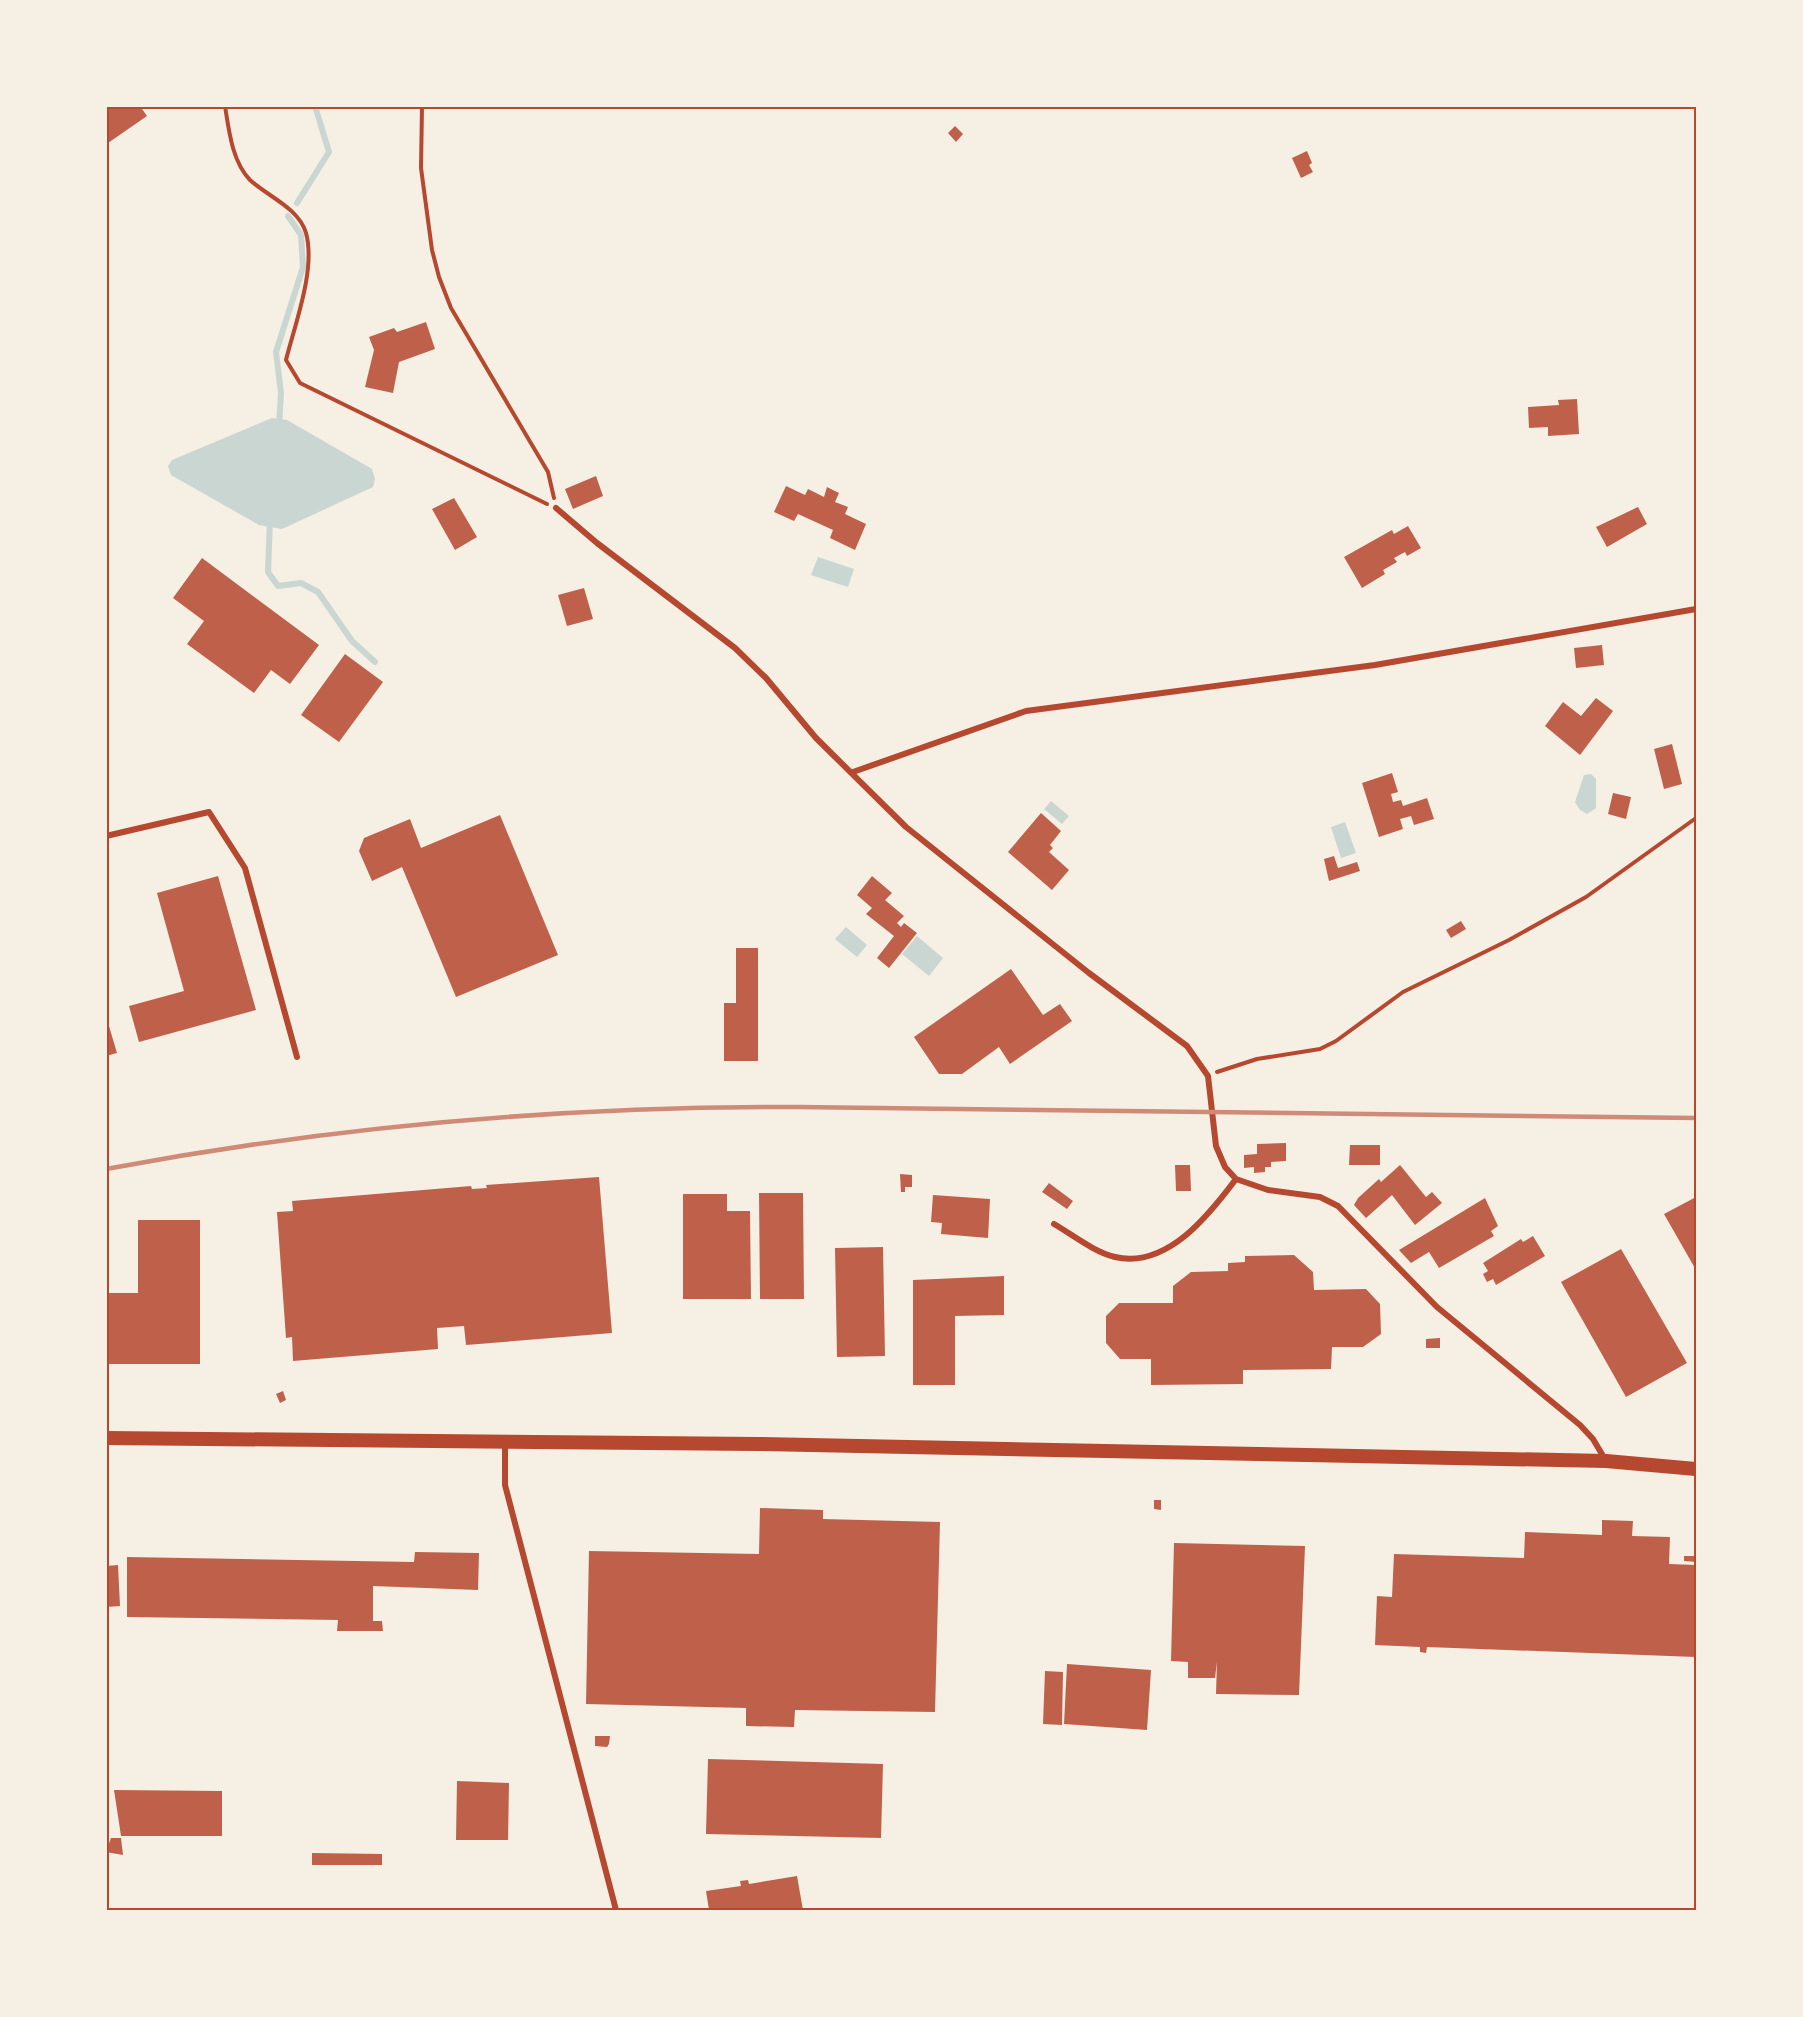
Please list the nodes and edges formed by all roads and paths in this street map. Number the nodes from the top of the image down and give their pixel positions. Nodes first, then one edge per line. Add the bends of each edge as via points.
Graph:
1 (225, 106) edge
2 (422, 106) edge
3 (556, 508) junction
4 (1696, 609) edge
5 (853, 772) junction
6 (1696, 818) edge
7 (106, 836) edge
8 (297, 1057) dead end
9 (1208, 1076) junction
10 (1236, 1179) junction
11 (1054, 1224) dead end
12 (106, 1438) edge
13 (505, 1440) junction
14 (1606, 1461) junction
15 (1696, 1469) edge
16 (615, 1911) edge

1 - 3 path via 231,146 249,179 285,204 306,232 309,268 286,360 300,383
2 - 3 path via 421,168 439,277 456,317 548,472
3 - 5 street via 735,648 816,738
4 - 5 street via 1375,665 1026,711
5 - 9 street via 906,827 1089,973 1174,1035 1193,1053
6 - 9 path via 1586,897 1403,992 1336,1041 1311,1051 1248,1062
7 - 8 street via 210,812 245,868
9 - 10 street via 1216,1146 1225,1167
10 - 11 street via 1189,1233 1141,1259 1115,1257
10 - 14 street via 1268,1190 1320,1197 1338,1206 1437,1307 1580,1425
12 - 13 main road
13 - 14 main road
13 - 16 street via 505,1485
14 - 15 main road

